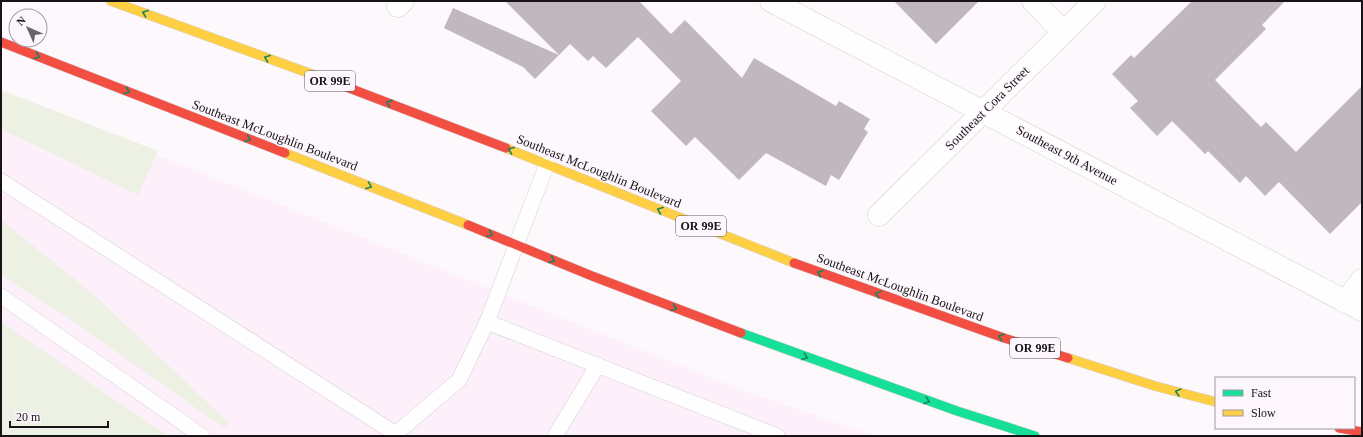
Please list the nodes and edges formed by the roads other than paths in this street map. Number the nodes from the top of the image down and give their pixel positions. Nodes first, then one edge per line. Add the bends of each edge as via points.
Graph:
1 (111, 1) edge
2 (772, 1) edge
3 (1033, 1) edge
4 (1095, 1) edge
5 (1064, 32) junction
6 (1, 42) edge
7 (984, 112) junction
8 (547, 164) junction
9 (1, 181) edge
10 (879, 215) dead end
11 (516, 246) junction
12 (1362, 280) edge
13 (1, 296) edge
14 (1354, 306) edge
15 (487, 322) junction
16 (598, 365) junction
17 (1215, 402) edge
18 (1345, 429) edge
19 (1362, 432) edge
20 (394, 435) edge
21 (202, 436) edge
22 (554, 436) edge
23 (777, 436) edge
24 (1035, 436) edge

8 -> 1 highway, Southeast McLoughlin Boulevard / OR 99E via 361,92
2 - 7 street, Southeast 9th Avenue
3 - 5 street
4 - 5 street, Southeast Cora Street
5 - 7 street, Southeast Cora Street
6 -> 11 highway, Southeast McLoughlin Boulevard
7 - 10 street, Southeast Cora Street
7 - 14 street, Southeast 9th Avenue
8 - 11 lane
17 -> 8 highway, Southeast McLoughlin Boulevard / OR 99E via 1155,386 1004,338 856,286
9 - 20 lane
11 - 15 lane
11 -> 24 highway, Southeast McLoughlin Boulevard via 768,344 957,412
12 - 14 street
13 - 21 lane
15 - 16 lane
15 - 20 lane via 459,380
16 - 22 lane
16 - 23 lane
18 - 19 highway

